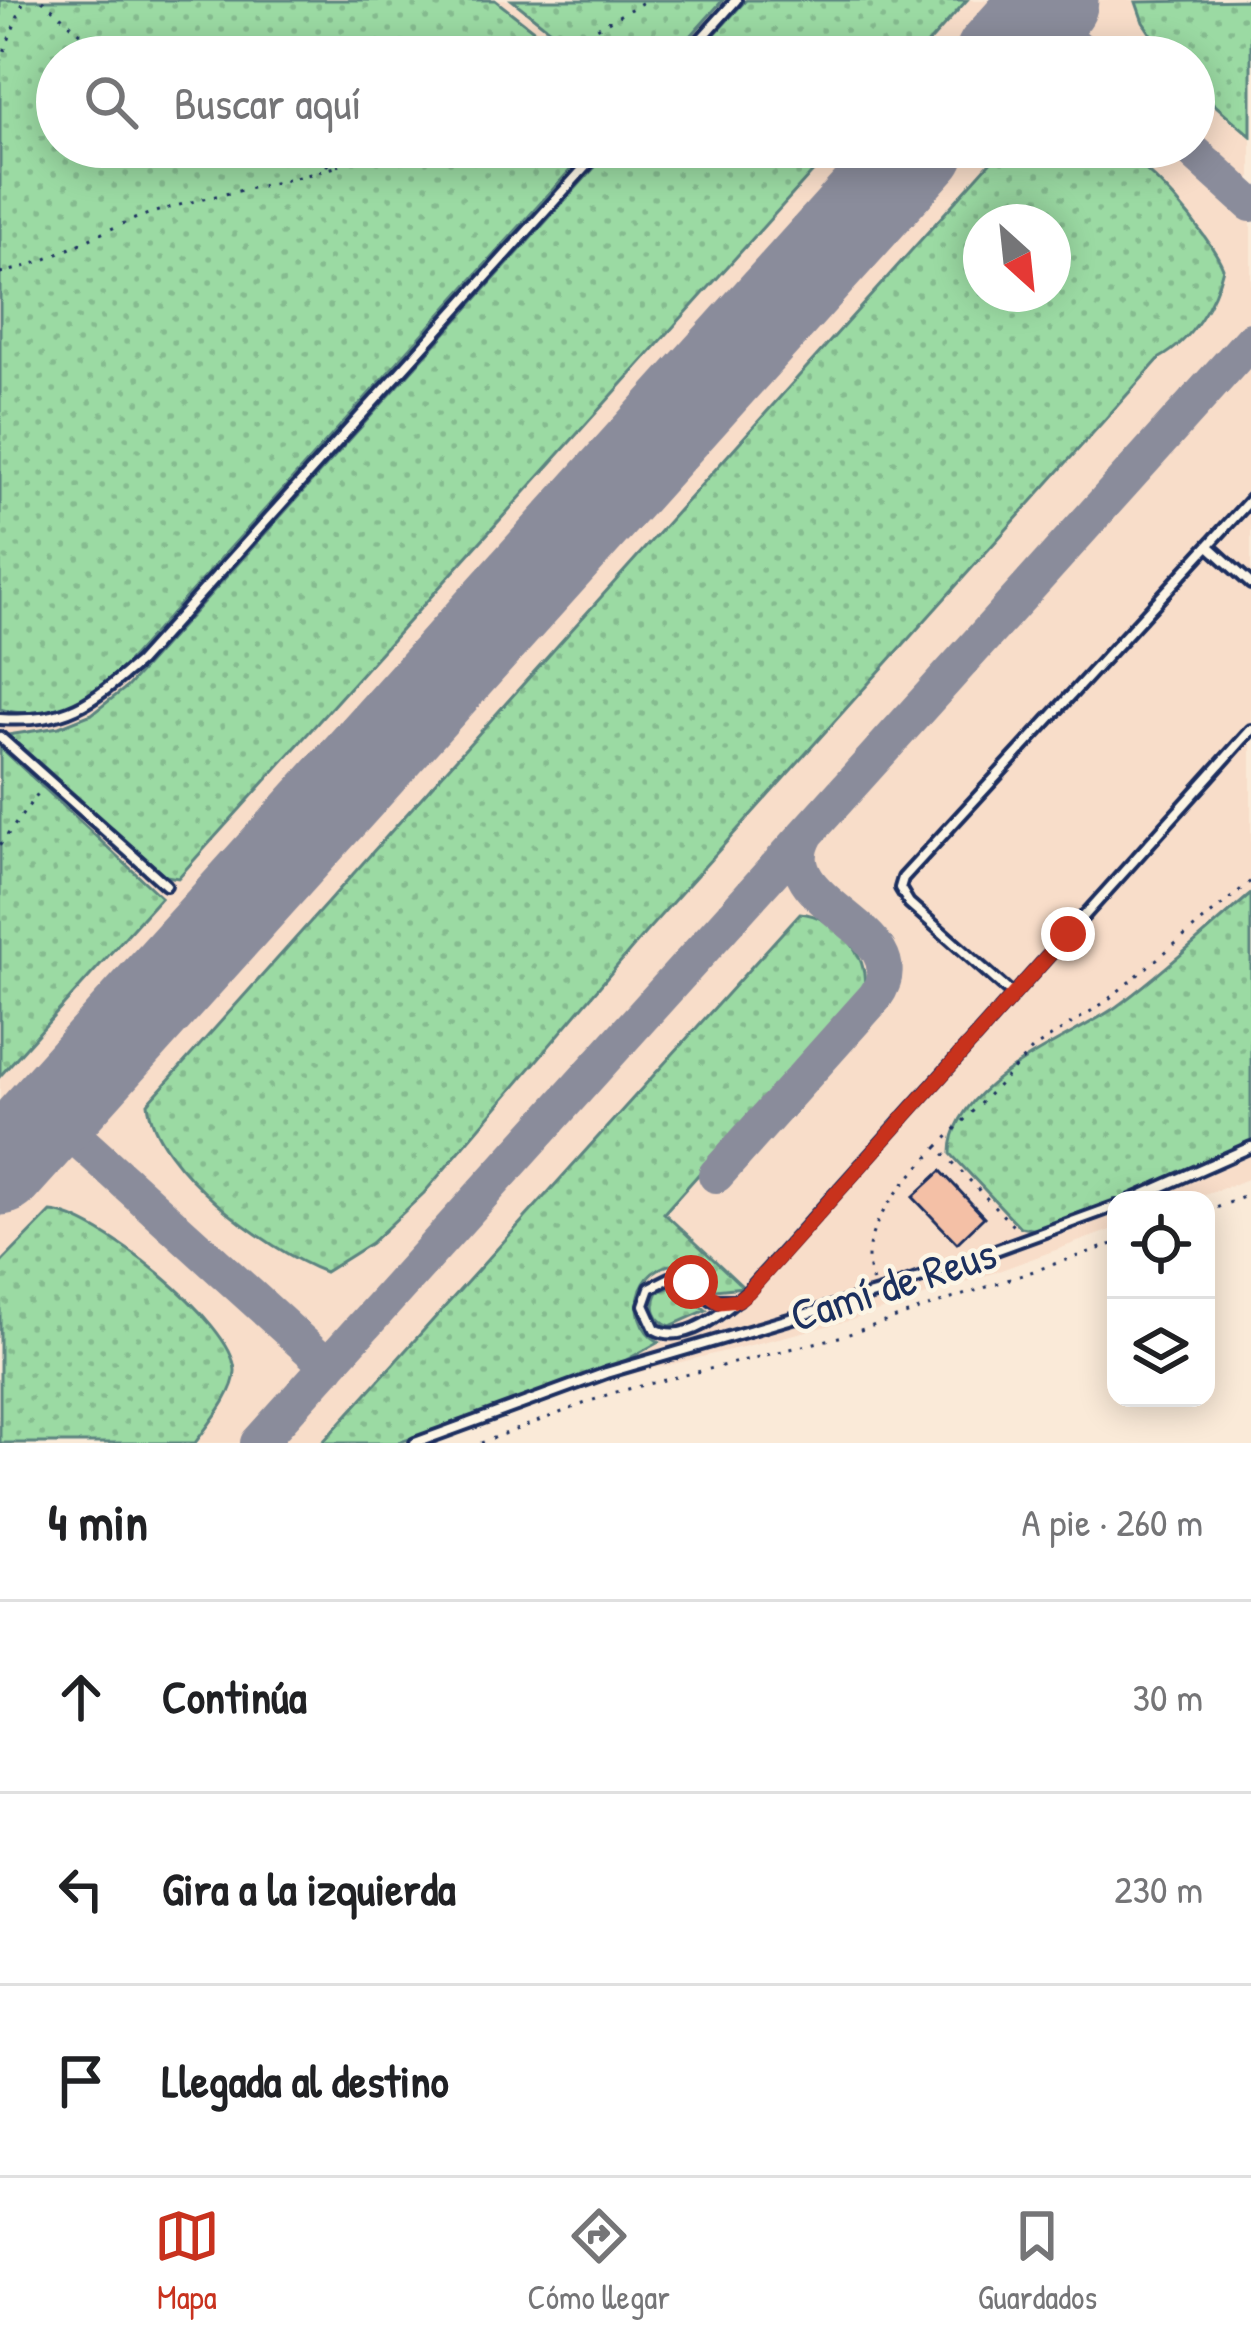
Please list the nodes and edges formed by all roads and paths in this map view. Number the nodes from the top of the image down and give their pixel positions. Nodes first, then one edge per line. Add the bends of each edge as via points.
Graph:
1 (24, 0) edge
2 (42, 0) edge
3 (647, 0) edge
4 (736, 0) edge
5 (84, 36) edge
6 (583, 36) edge
7 (704, 36) edge
8 (0, 62) edge
9 (331, 168) edge
10 (584, 168) edge
11 (0, 273) edge
12 (1251, 499) edge
13 (1209, 546) junction
14 (1251, 584) edge
15 (0, 719) edge
16 (1251, 730) edge
17 (0, 736) edge
18 (49, 780) junction
19 (0, 844) edge
20 (1251, 881) edge
21 (166, 885) dead end
22 (1013, 995) junction
23 (938, 1147) junction
24 (1251, 1147) edge
25 (1151, 1191) edge
26 (1251, 1194) edge
27 (1215, 1208) edge
28 (1107, 1209) edge
29 (1027, 1238) junction
30 (1107, 1246) edge
31 (881, 1292) junction
32 (738, 1300) junction
33 (416, 1443) edge
34 (482, 1443) edge

1 - 8 path
2 - 5 path
3 - 6 path
4 - 7 lane
9 - 11 path via 158,211 93,233 32,267
10 - 15 lane via 139,662 83,710
12 - 13 lane
13 - 14 lane
13 - 22 lane via 903,878 910,903
16 - 22 lane
17 - 18 lane
18 - 19 path
18 - 21 lane
20 - 23 path via 1105,1002 1034,1048
22 - 32 lane
23 - 29 path
23 - 31 path via 873,1229 869,1276
24 - 25 lane
26 - 27 path
28 - 29 lane
29 - 31 lane
30 - 34 path, Camí de Reus via 843,1336 612,1393
31 - 33 lane via 607,1373
32 - 32 lane via 712,1300 674,1276 656,1282 644,1305 655,1329 673,1336

